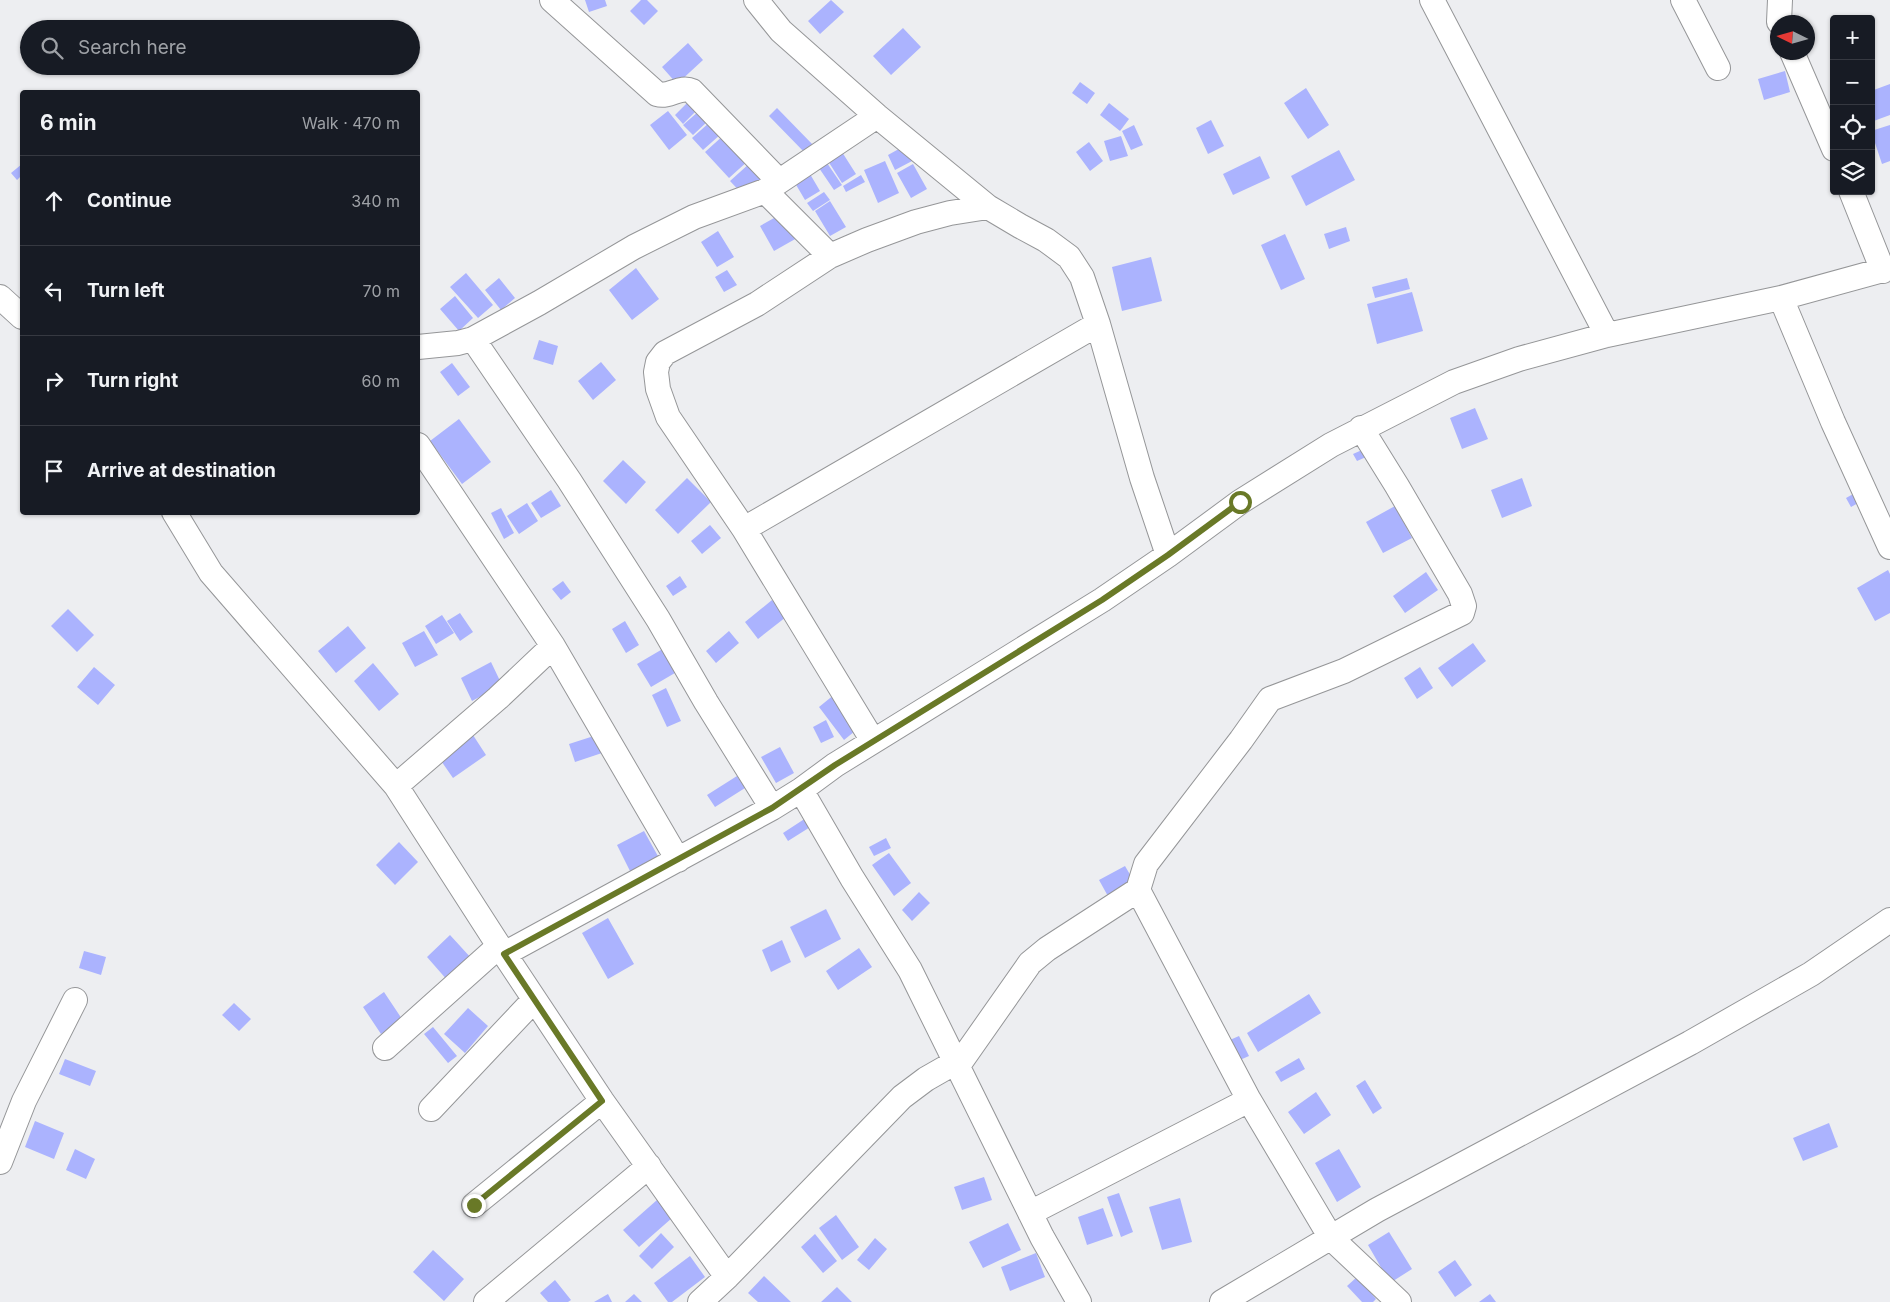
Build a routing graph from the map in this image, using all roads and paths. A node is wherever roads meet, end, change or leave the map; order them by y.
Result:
1 (552, 0) edge
2 (756, 0) edge
3 (1432, 0) edge
4 (1683, 0) edge
5 (1780, 0) edge
6 (1779, 15) edge
7 (1795, 60) edge
8 (1718, 68) dead end
9 (877, 116) junction
10 (1830, 140) edge
11 (772, 186) junction
12 (1853, 195) edge
13 (988, 207) junction
14 (830, 256) junction
15 (1884, 274) edge
16 (0, 297) edge
17 (1781, 298) junction
18 (20, 315) edge
19 (1098, 324) junction
20 (1607, 335) junction
21 (474, 339) junction
22 (420, 347) edge
23 (1360, 428) junction
24 (420, 448) edge
25 (176, 515) edge
26 (744, 529) junction
27 (1890, 548) edge
28 (1168, 555) junction
29 (553, 646) junction
30 (873, 741) junction
31 (396, 786) junction
32 (801, 790) junction
33 (772, 808) junction
34 (678, 860) junction
35 (1138, 890) junction
36 (1890, 920) edge
37 (501, 950) junction
38 (75, 1000) dead end
39 (534, 1000) junction
40 (385, 1048) dead end
41 (956, 1065) junction
42 (1249, 1100) junction
43 (602, 1101) junction
44 (431, 1109) dead end
45 (0, 1162) edge
46 (649, 1166) junction
47 (474, 1205) dead end
48 (1030, 1213) junction
49 (1331, 1238) junction
50 (727, 1277) junction
51 (1230, 1300) edge
52 (486, 1302) edge
53 (700, 1302) edge
54 (1079, 1302) edge
55 (1399, 1302) edge

1 - 11 street
2 - 9 street
3 - 20 street
4 - 8 street
5 - 6 street
7 - 10 street
9 - 11 street
9 - 13 street
11 - 14 street
11 - 21 street
12 - 15 street
13 - 14 street
13 - 19 street
14 - 26 street
15 - 17 street
16 - 18 street
17 - 20 street
17 - 27 street
19 - 26 street
19 - 28 street
20 - 23 street
21 - 22 street
21 - 33 street
23 - 28 street
23 - 35 street
24 - 29 street
25 - 31 street
26 - 30 street
28 - 30 street
29 - 31 street
29 - 34 street
30 - 32 street
31 - 37 street
32 - 33 street
32 - 41 street
33 - 34 street
34 - 37 street
35 - 41 street
35 - 42 street
36 - 49 street
37 - 39 street
37 - 40 street
38 - 45 street
39 - 43 street
39 - 44 street
41 - 48 street
41 - 50 street
42 - 48 street
42 - 49 street
43 - 46 street
43 - 47 street
46 - 50 street
46 - 52 street
48 - 54 street
49 - 51 street
49 - 55 street
50 - 53 street

